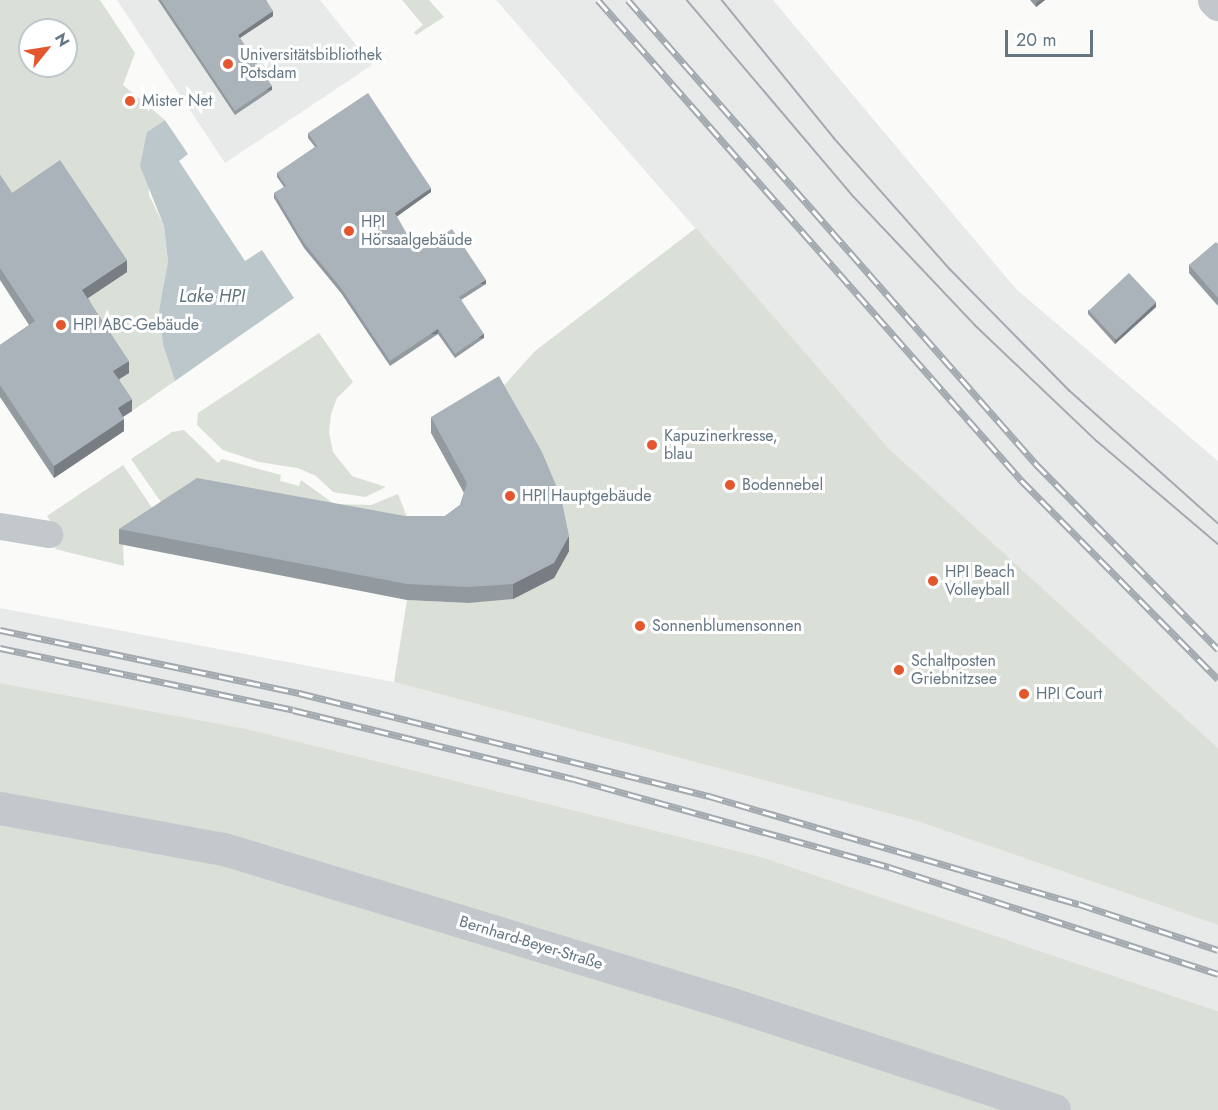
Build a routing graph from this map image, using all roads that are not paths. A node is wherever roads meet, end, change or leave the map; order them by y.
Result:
1 (1214, 0) edge
2 (1218, 4) edge
3 (0, 526) edge
4 (49, 534) dead end
5 (0, 808) edge
6 (1054, 1110) edge

1 - 2 street
3 - 4 street
5 - 6 street, Bernhard-Beyer-Straße

